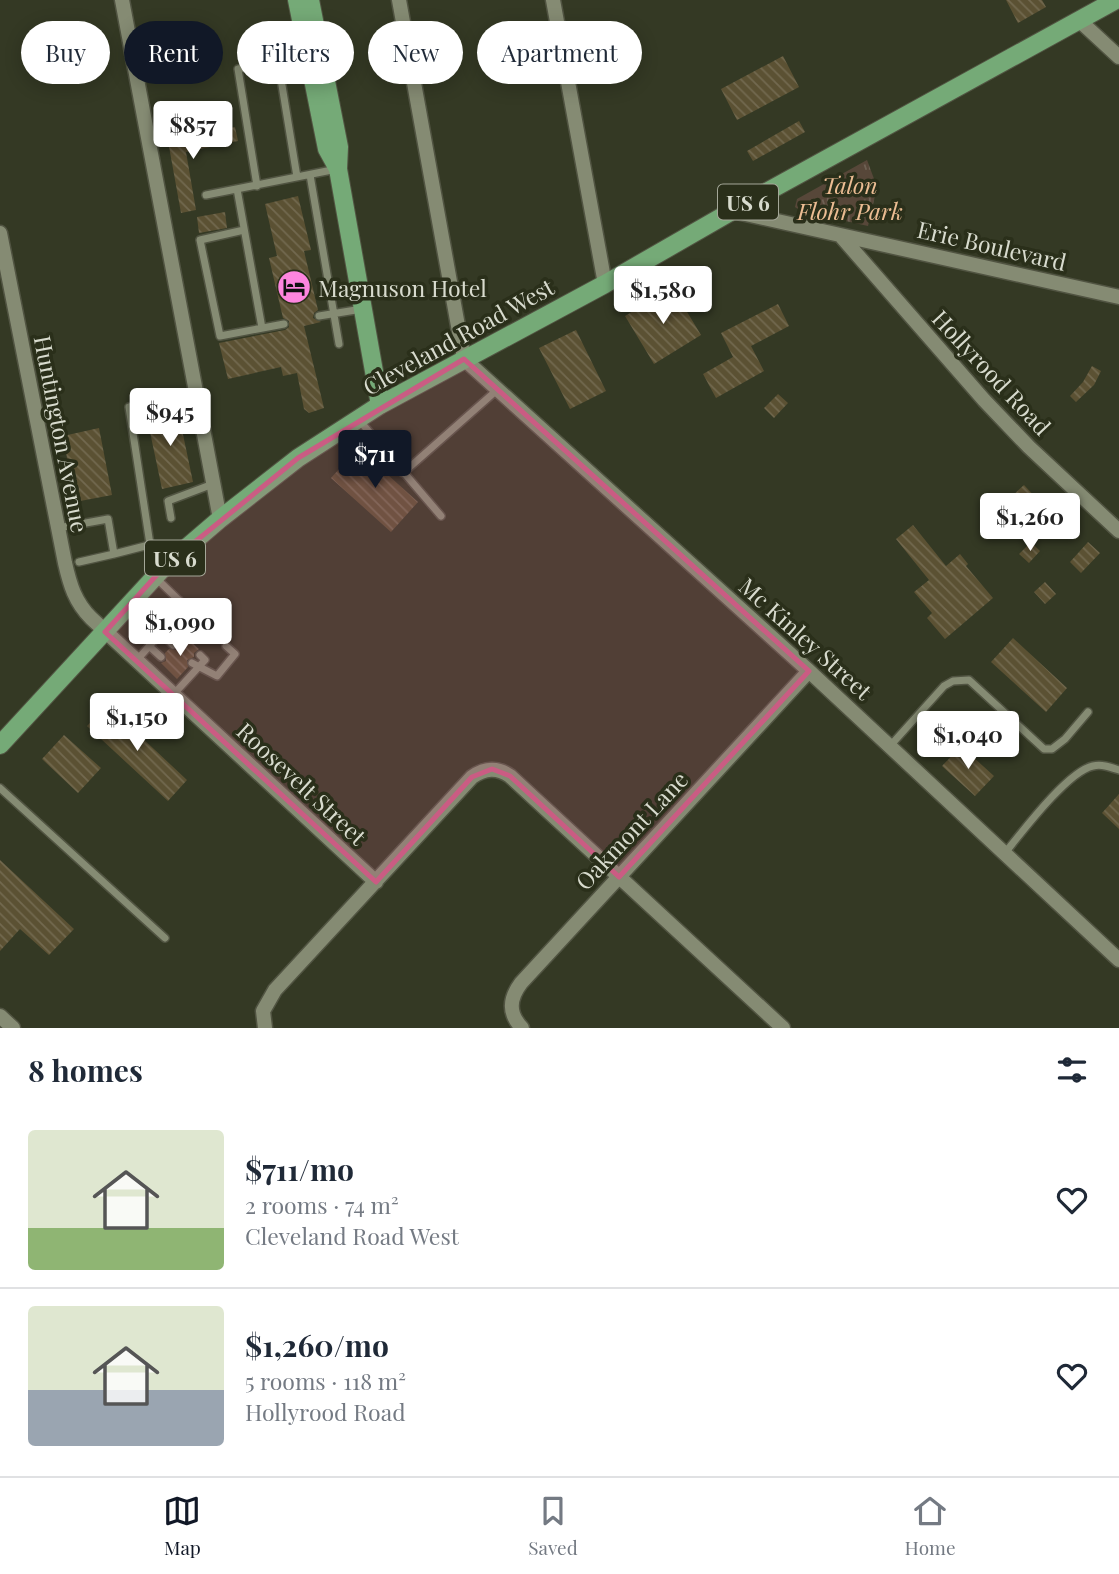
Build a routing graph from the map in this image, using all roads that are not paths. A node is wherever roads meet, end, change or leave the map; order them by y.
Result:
1 (122, 0) edge
2 (297, 0) edge
3 (310, 0) edge
4 (398, 0) edge
5 (552, 0) edge
6 (1116, 0) edge
7 (1080, 21) junction
8 (1119, 57) edge
9 (338, 169) junction
10 (310, 175) junction
11 (297, 177) junction
12 (257, 186) junction
13 (237, 190) junction
14 (206, 195) dead end
15 (732, 211) junction
16 (244, 230) junction
17 (0, 233) edge
18 (840, 235) junction
19 (606, 284) junction
20 (1119, 297) edge
21 (362, 308) junction
22 (333, 314) junction
23 (319, 316) dead end
24 (284, 324) dead end
25 (262, 328) junction
26 (339, 344) dead end
27 (464, 359) junction
28 (498, 390) junction
29 (196, 393) junction
30 (380, 405) junction
31 (358, 419) junction
32 (403, 473) junction
33 (214, 484) junction
34 (441, 516) dead end
35 (171, 518) dead end
36 (220, 519) junction
37 (58, 528) junction
38 (1119, 531) edge
39 (149, 545) junction
40 (114, 554) junction
41 (79, 562) dead end
42 (155, 577) junction
43 (179, 600) junction
44 (131, 603) junction
45 (195, 615) dead end
46 (153, 625) junction
47 (105, 632) junction
48 (161, 633) junction
49 (180, 637) dead end
50 (173, 645) dead end
51 (149, 646) junction
52 (226, 646) dead end
53 (200, 655) dead end
54 (161, 657) dead end
55 (136, 661) junction
56 (195, 666) junction
57 (809, 671) junction
58 (173, 695) junction
59 (1087, 712) dead end
60 (0, 745) edge
61 (890, 746) junction
62 (1119, 770) edge
63 (0, 788) edge
64 (1005, 853) junction
65 (619, 877) junction
66 (376, 882) junction
67 (165, 938) dead end
68 (1117, 954) edge
69 (0, 1016) edge
70 (264, 1021) edge
71 (13, 1028) edge
72 (522, 1028) edge
73 (783, 1028) edge

1 - 29 street
2 - 9 main road
3 - 9 main road
4 - 27 street
5 - 19 street
6 - 7 main road, Cleveland Road West / US 6
7 - 8 street
7 - 15 main road, Cleveland Road West / US 6
9 - 10 lane
9 - 21 main road
10 - 11 lane
10 - 22 lane
11 - 12 lane
11 - 12 lane
12 - 13 lane
13 - 14 lane
13 - 16 lane
15 - 18 street, Erie Boulevard
15 - 19 main road, Cleveland Road West / US 6
16 - 25 lane
16 - 25 lane
17 - 37 street, Huntington Avenue
18 - 20 street, Erie Boulevard
18 - 38 street, Hollyrood Road
19 - 27 main road, Cleveland Road West / US 6
21 - 22 lane
21 - 30 main road
22 - 23 lane
22 - 26 lane
24 - 25 lane
27 - 28 street, Mc Kinley Street
27 - 30 main road, Cleveland Road West / US 6
28 - 32 lane
28 - 57 street, Mc Kinley Street
29 - 33 street
29 - 39 lane
30 - 31 main road, Cleveland Road West / US 6
31 - 32 lane
31 - 36 main road, Cleveland Road West / US 6
32 - 34 lane
33 - 35 lane
33 - 36 street
36 - 42 main road, Cleveland Road West / US 6
37 - 40 lane
37 - 47 street, Huntington Avenue
39 - 40 lane
39 - 42 lane
40 - 41 lane
42 - 43 lane
42 - 44 main road, Cleveland Road West / US 6
43 - 45 lane
43 - 46 lane
44 - 46 lane
44 - 47 main road, Cleveland Road West / US 6
46 - 48 lane
47 - 55 street, Roosevelt Street
47 - 60 main road, Cleveland Road West / US 6
48 - 49 lane
48 - 50 lane
48 - 51 lane
51 - 54 lane
51 - 55 lane
52 - 56 lane
53 - 56 lane
55 - 58 street, Roosevelt Street
56 - 58 lane
57 - 61 street, Mc Kinley Street
57 - 65 street, Oakmont Lane
58 - 66 street, Roosevelt Street
59 - 61 lane
61 - 64 street, Mc Kinley Street
62 - 64 lane
63 - 67 lane
64 - 68 street, Mc Kinley Street
65 - 66 street
65 - 72 street, Oakmont Lane
65 - 73 street
66 - 70 street
69 - 71 street

